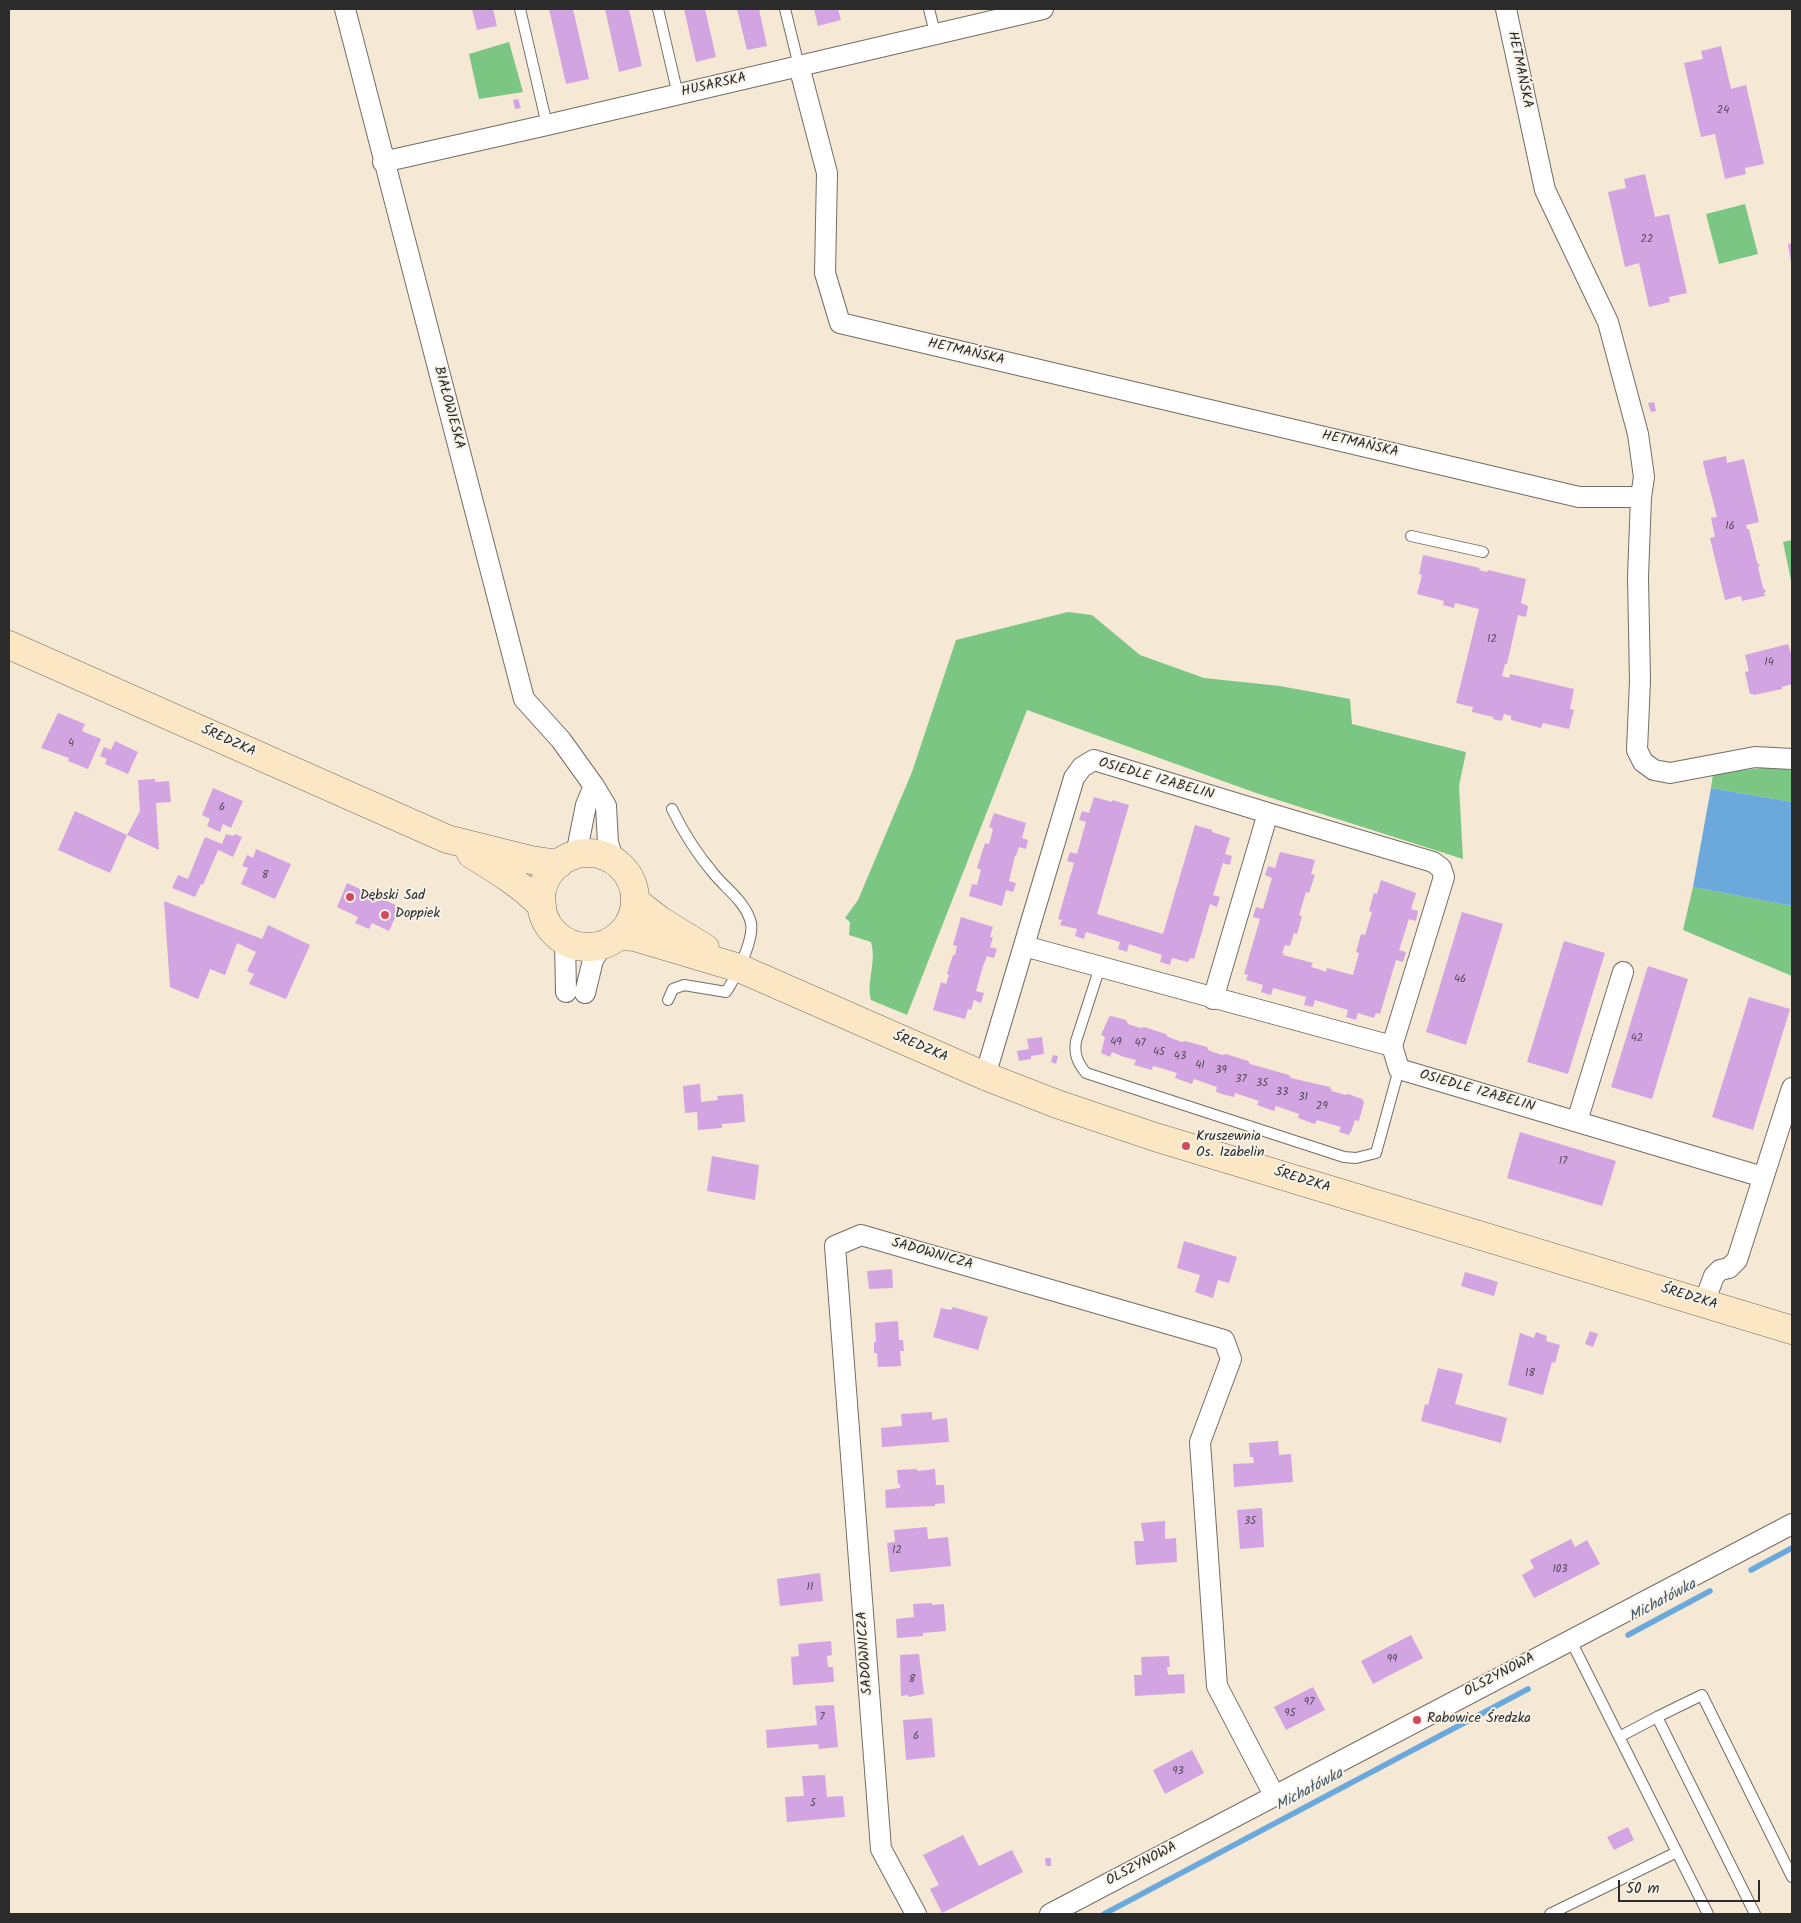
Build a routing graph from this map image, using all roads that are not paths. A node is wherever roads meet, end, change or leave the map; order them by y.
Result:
1 (345, 9) edge
2 (520, 9) edge
3 (658, 9) edge
4 (785, 9) edge
5 (929, 9) edge
6 (1043, 9) edge
7 (1506, 9) edge
8 (935, 33) junction
9 (799, 66) junction
10 (678, 95) junction
11 (547, 125) junction
12 (383, 162) junction
13 (1641, 497) junction
14 (1411, 536) dead end
15 (1483, 552) dead end
16 (9, 644) edge
17 (1792, 759) edge
18 (594, 786) junction
19 (672, 809) dead end
20 (1268, 813) junction
21 (446, 839) junction
22 (568, 859) junction
23 (614, 861) junction
24 (635, 901) junction
25 (542, 906) junction
26 (565, 940) junction
27 (610, 941) junction
28 (1024, 946) junction
29 (1100, 967) junction
30 (739, 968) junction
31 (1623, 972) dead end
32 (1213, 999) junction
33 (668, 1000) dead end
34 (1392, 1046) junction
35 (1399, 1069) junction
36 (985, 1076) junction
37 (1792, 1088) edge
38 (1577, 1121) junction
39 (1763, 1176) junction
40 (1704, 1303) junction
41 (1792, 1330) edge
42 (1792, 1524) edge
43 (1570, 1639) junction
44 (1657, 1717) junction
45 (1619, 1737) junction
46 (1274, 1795) junction
47 (1677, 1852) junction
48 (1792, 1877) edge
49 (916, 1914) edge
50 (1050, 1914) edge
51 (1550, 1914) edge
52 (1708, 1914) edge
53 (1755, 1914) edge

1 - 12 street, BIAŁOWIESKA
2 - 11 lane
3 - 10 lane
4 - 9 lane
5 - 8 lane
6 - 8 street, HUSARSKA
7 - 13 street, HETMAŃSKA
8 - 9 street, HUSARSKA
9 - 10 street, HUSARSKA
9 - 13 street, HETMAŃSKA
10 - 11 street, HUSARSKA
11 - 12 street, HUSARSKA
12 - 18 street, BIAŁOWIESKA
13 - 17 street
14 - 15 lane
16 - 21 street, ŚREDZKA
18 - 22 street
18 - 23 street, BIAŁOWIESKA
19 - 30 lane
20 - 28 street, OSIEDLE IZABELIN
20 - 32 street
20 - 34 street, OSIEDLE IZABELIN
21 - 22 street, ŚREDZKA
21 - 25 street, ŚREDZKA
22 - 23 street
22 - 25 street
23 - 24 street
24 - 27 street
24 - 30 street, ŚREDZKA
25 - 26 street
26 - 27 street
26 - 27 street
27 - 30 street, ŚREDZKA
28 - 29 street
28 - 36 street, OSIEDLE IZABELIN
29 - 32 street
29 - 35 lane
30 - 33 lane
30 - 36 street, ŚREDZKA
31 - 38 street
32 - 34 street
34 - 35 street
35 - 38 street, OSIEDLE IZABELIN
36 - 40 street, ŚREDZKA
37 - 39 street
38 - 39 street, OSIEDLE IZABELIN
39 - 40 street
40 - 41 street, ŚREDZKA
42 - 43 street, OLSZYNOWA
43 - 45 lane
43 - 46 street, OLSZYNOWA
44 - 45 lane
44 - 48 lane
44 - 53 lane
45 - 47 lane
46 - 49 street, SADOWNICZA
46 - 50 street, OLSZYNOWA
47 - 51 lane
47 - 52 lane

